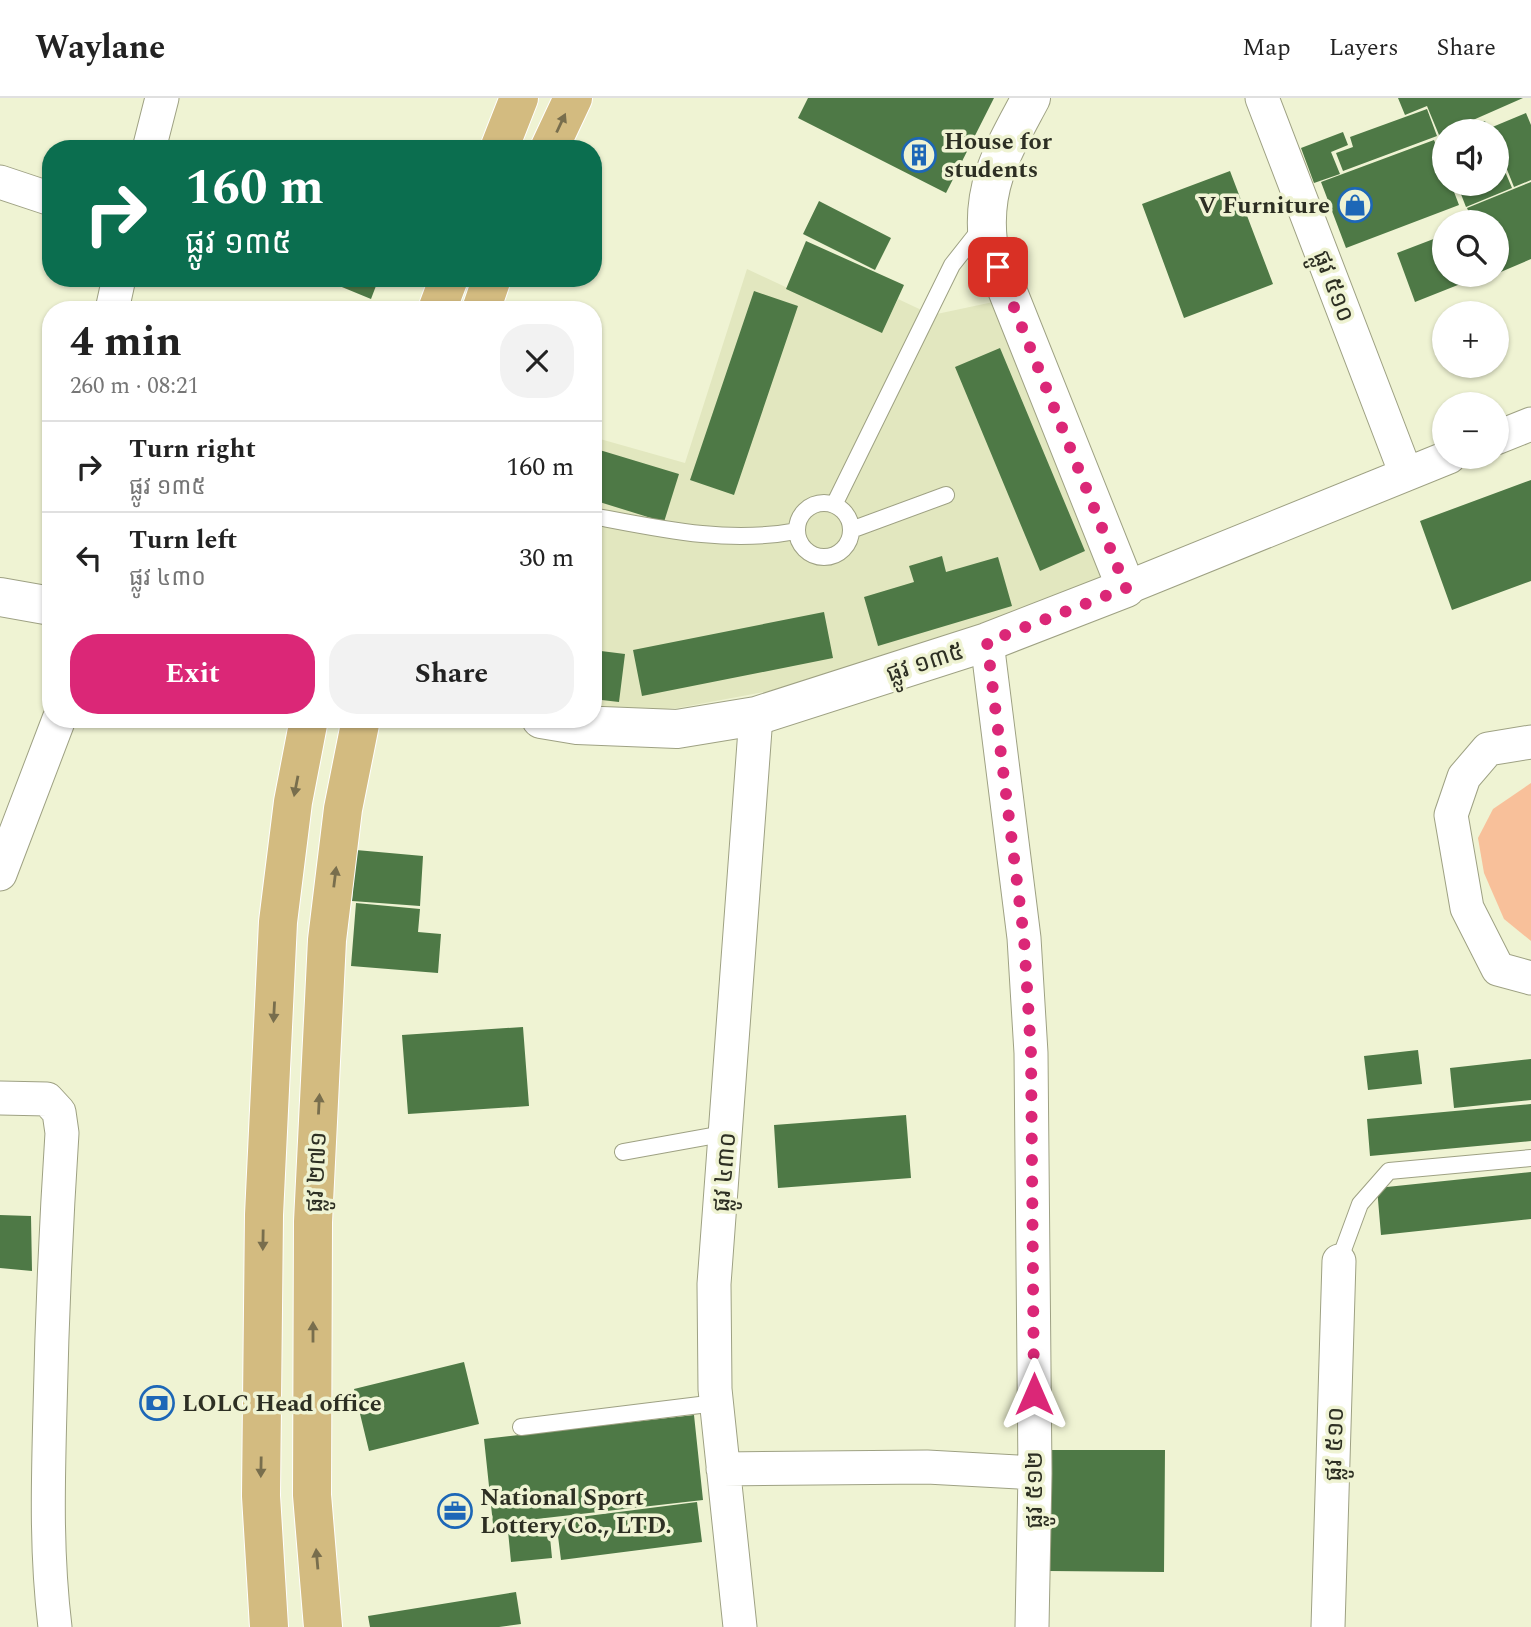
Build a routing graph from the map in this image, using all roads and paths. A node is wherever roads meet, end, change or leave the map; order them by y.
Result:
1 (162, 98) edge
2 (519, 98) edge
3 (573, 98) edge
4 (1031, 98) edge
5 (1262, 98) edge
6 (151, 140) edge
7 (503, 140) edge
8 (553, 140) edge
9 (0, 182) edge
10 (42, 196) edge
11 (986, 222) junction
12 (1531, 424) edge
13 (1509, 433) edge
14 (1432, 464) edge
15 (1406, 474) junction
16 (946, 495) dead end
17 (834, 505) junction
18 (602, 518) edge
19 (851, 530) junction
20 (797, 531) junction
21 (1126, 588) junction
22 (0, 597) edge
23 (42, 603) edge
24 (987, 642) junction
25 (755, 716) junction
26 (602, 726) edge
27 (56, 728) edge
28 (307, 728) edge
29 (359, 728) edge
30 (1531, 742) edge
31 (0, 874) edge
32 (1531, 978) edge
33 (0, 1098) edge
34 (728, 1133) junction
35 (623, 1152) dead end
36 (1531, 1158) edge
37 (1339, 1261) joint
38 (716, 1403) junction
39 (520, 1427) dead end
40 (723, 1469) junction
41 (1035, 1473) junction
42 (55, 1627) edge
43 (269, 1627) edge
44 (323, 1627) edge
45 (740, 1627) edge
46 (1032, 1627) edge
47 (1328, 1627) edge

1 - 6 street
2 - 7 main road
8 -> 3 main road
4 - 11 street
5 - 15 street, ផ្លូវ ៥១០
9 - 10 street
11 - 17 lane
11 - 21 street
12 - 13 street
14 - 15 street, ផ្លូវ ១៣៥
15 - 21 street, ផ្លូវ ១៣៥
16 - 19 lane
17 - 19 lane
17 - 20 lane
18 - 20 lane
19 - 20 lane
21 - 24 street, ផ្លូវ ១៣៥
22 - 23 street
24 - 25 street, ផ្លូវ ១៣៥
24 - 41 street, ផ្លូវ ៥១២
25 - 26 street, ផ្លូវ ១៣៥
25 - 34 street, ផ្លូវ ៤៣០
27 - 31 street
28 -> 43 main road, ផ្លូវ ២៧១
44 -> 29 main road, ផ្លូវ ២៧១
30 - 32 street
33 - 42 street
34 - 35 lane
34 - 38 street, ផ្លូវ ៤៣០
36 - 37 lane
37 - 47 street, ផ្លូវ ៥១០
38 - 39 lane
38 - 40 street, ផ្លូវ ៤៣០
40 - 41 street
40 - 45 street, ផ្លូវ ៤៣០
41 - 46 street, ផ្លូវ ៥១២

